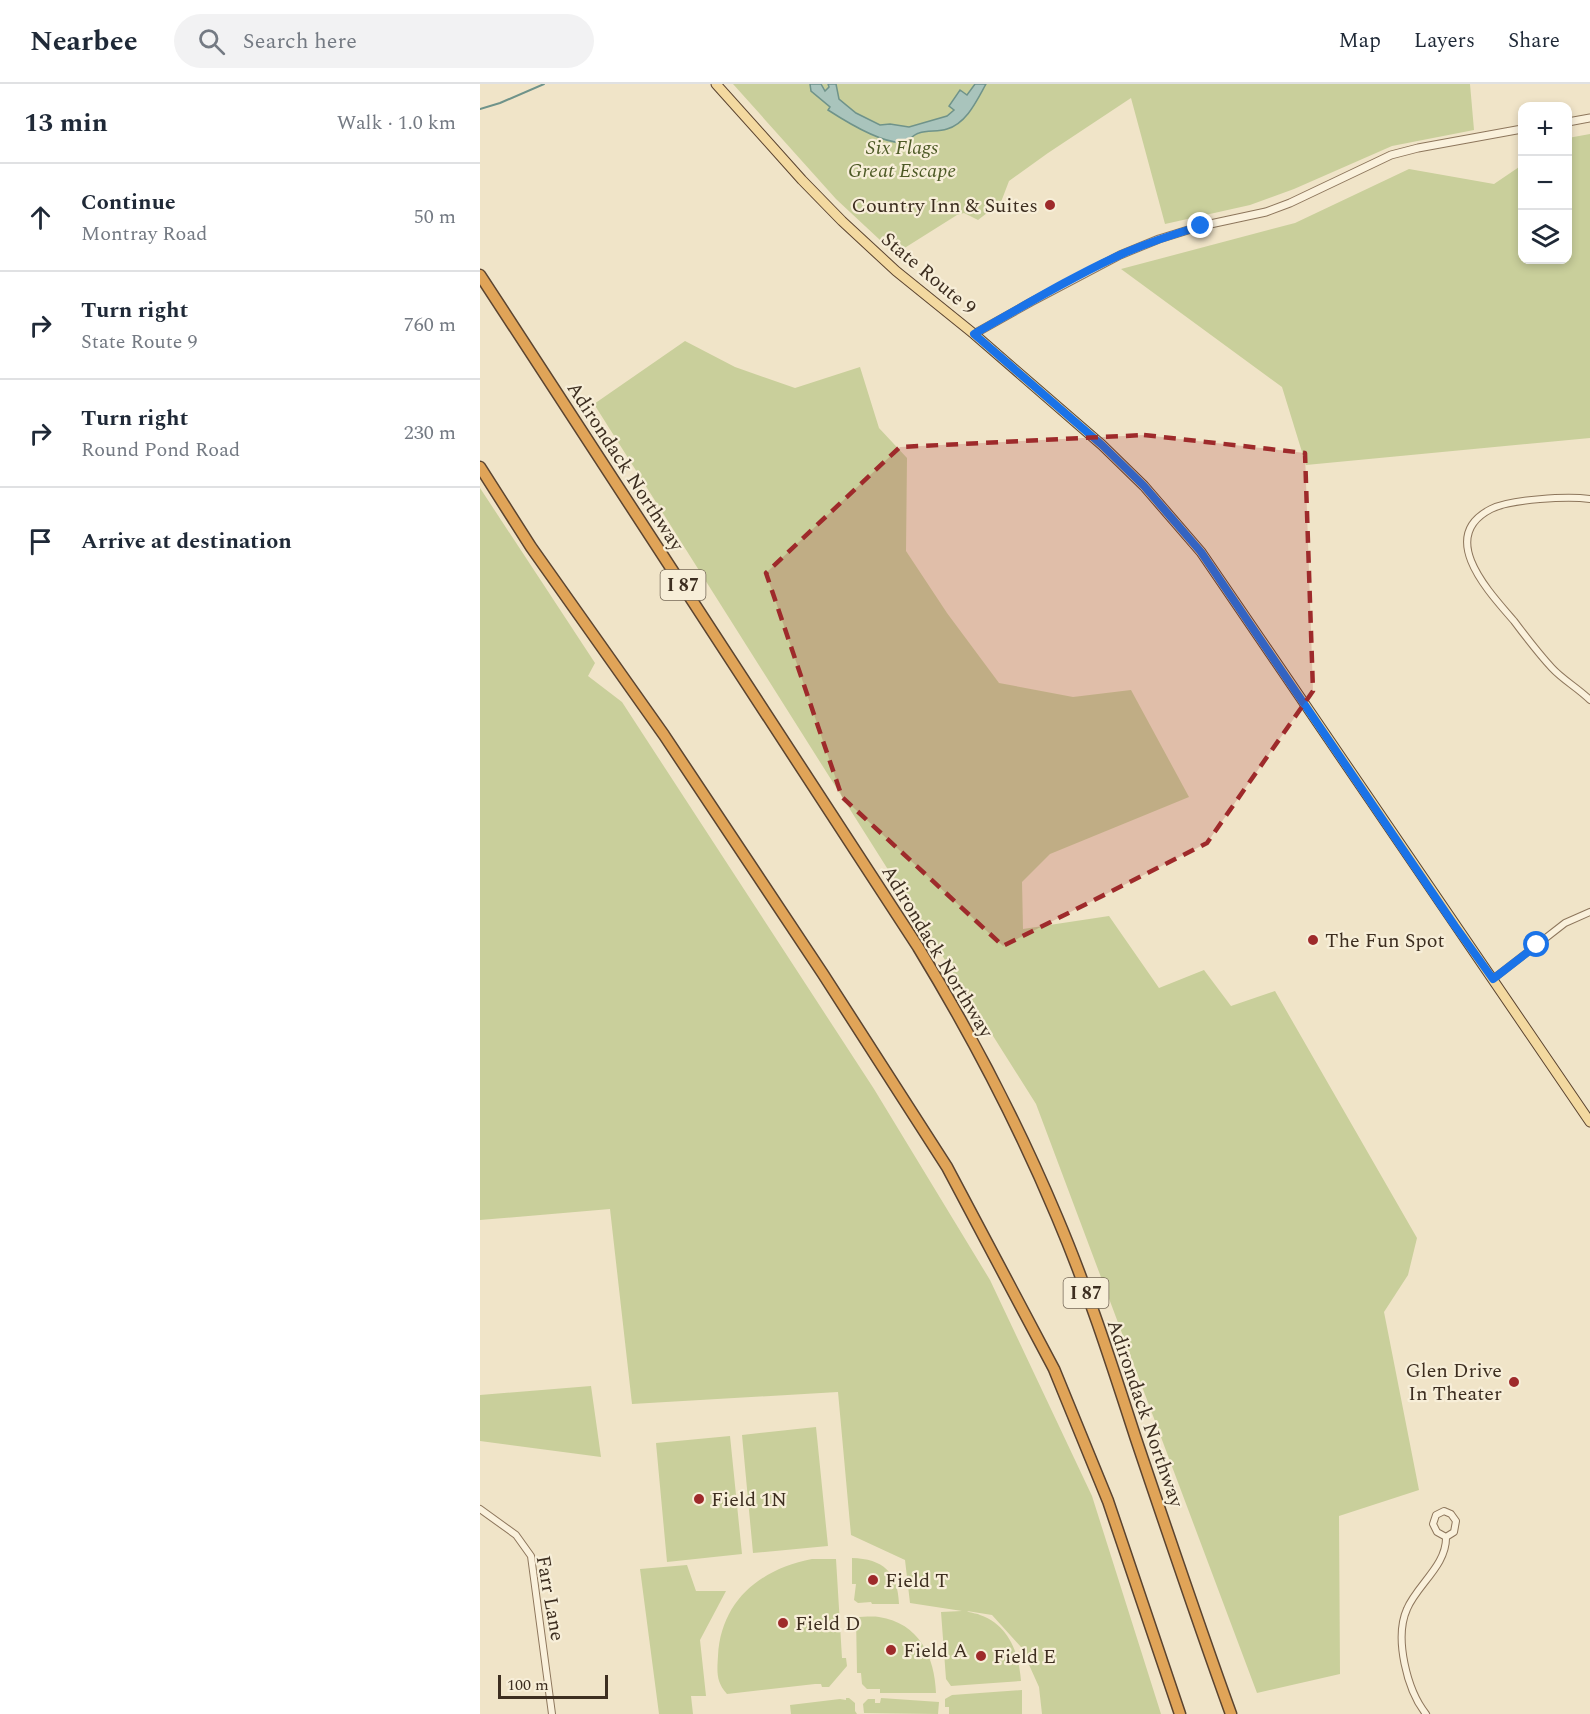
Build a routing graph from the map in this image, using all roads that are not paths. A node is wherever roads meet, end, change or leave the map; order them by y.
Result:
1 (716, 84) edge
2 (1590, 118) edge
3 (1572, 121) edge
4 (1518, 130) edge
5 (480, 275) edge
6 (974, 334) junction
7 (480, 467) edge
8 (1590, 500) edge
9 (1590, 700) edge
10 (1590, 912) edge
11 (1493, 979) junction
12 (1590, 1122) edge
13 (480, 1509) edge
14 (1446, 1537) dead end
15 (552, 1714) edge
16 (1180, 1714) edge
17 (1231, 1714) edge
18 (1426, 1714) edge

1 - 6 main road, State Route 9
2 - 3 street
4 - 6 street
5 - 17 highway, Adirondack Northway / I 87
6 - 11 main road, State Route 9
7 - 16 highway
8 - 9 street
10 - 11 street
11 - 12 main road, State Route 9
13 - 15 street, Farr Lane
14 - 18 street

